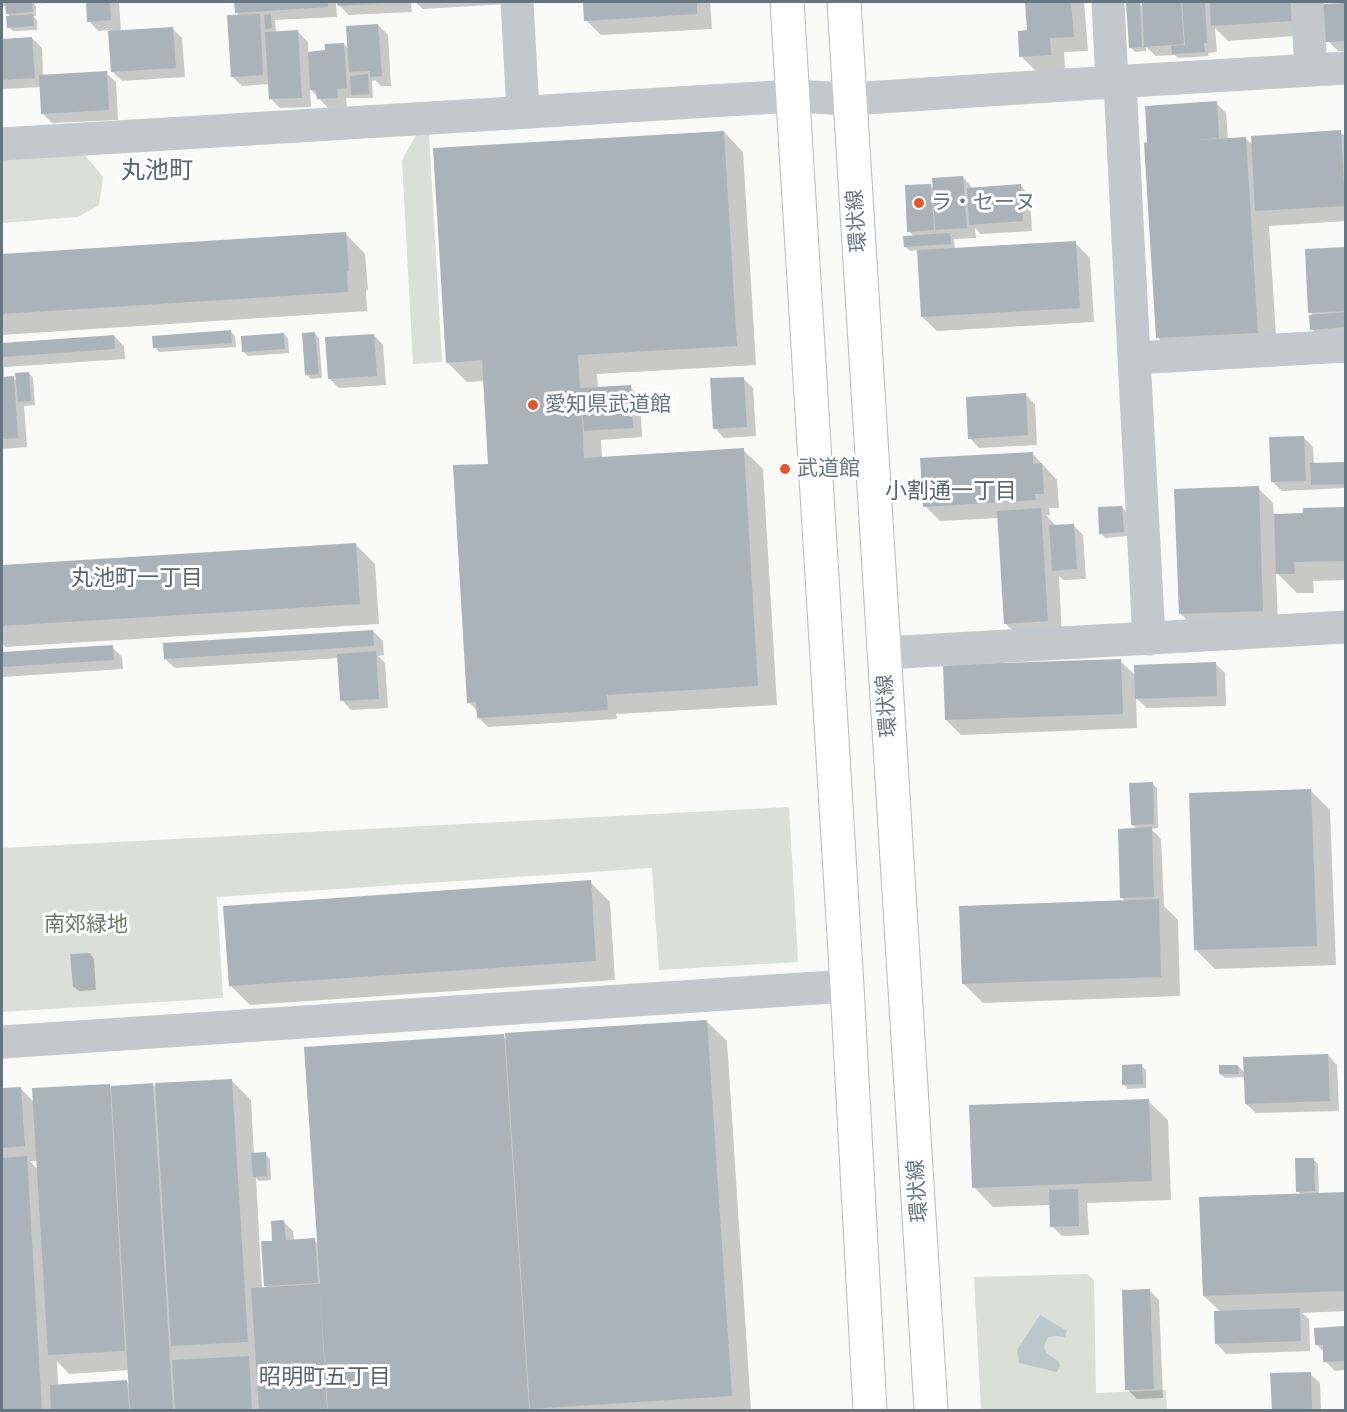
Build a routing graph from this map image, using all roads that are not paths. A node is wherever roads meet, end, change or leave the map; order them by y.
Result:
1 (517, 2) edge
2 (787, 2) edge
3 (843, 2) edge
4 (1108, 2) edge
5 (1307, 2) edge
6 (1346, 68) edge
7 (1311, 70) junction
8 (1116, 82) junction
9 (792, 96) junction
10 (849, 99) junction
11 (523, 112) junction
12 (2, 144) edge
13 (1346, 346) edge
14 (1134, 358) junction
15 (1346, 627) edge
16 (1149, 639) junction
17 (884, 653) junction
18 (847, 986) junction
19 (2, 1042) edge
20 (870, 1410) edge
21 (931, 1410) edge

1 - 11 street
2 - 9 main road
3 - 10 main road, 環状線
4 - 8 street
5 - 7 street
6 - 7 street
7 - 8 street
8 - 10 street
8 - 14 street
9 - 10 street
9 - 11 street
9 - 18 main road
10 - 17 main road, 環状線
11 - 12 street
13 - 14 street
14 - 16 street
15 - 16 street
16 - 17 street
17 - 21 main road, 環状線
18 - 19 street
18 - 20 main road

